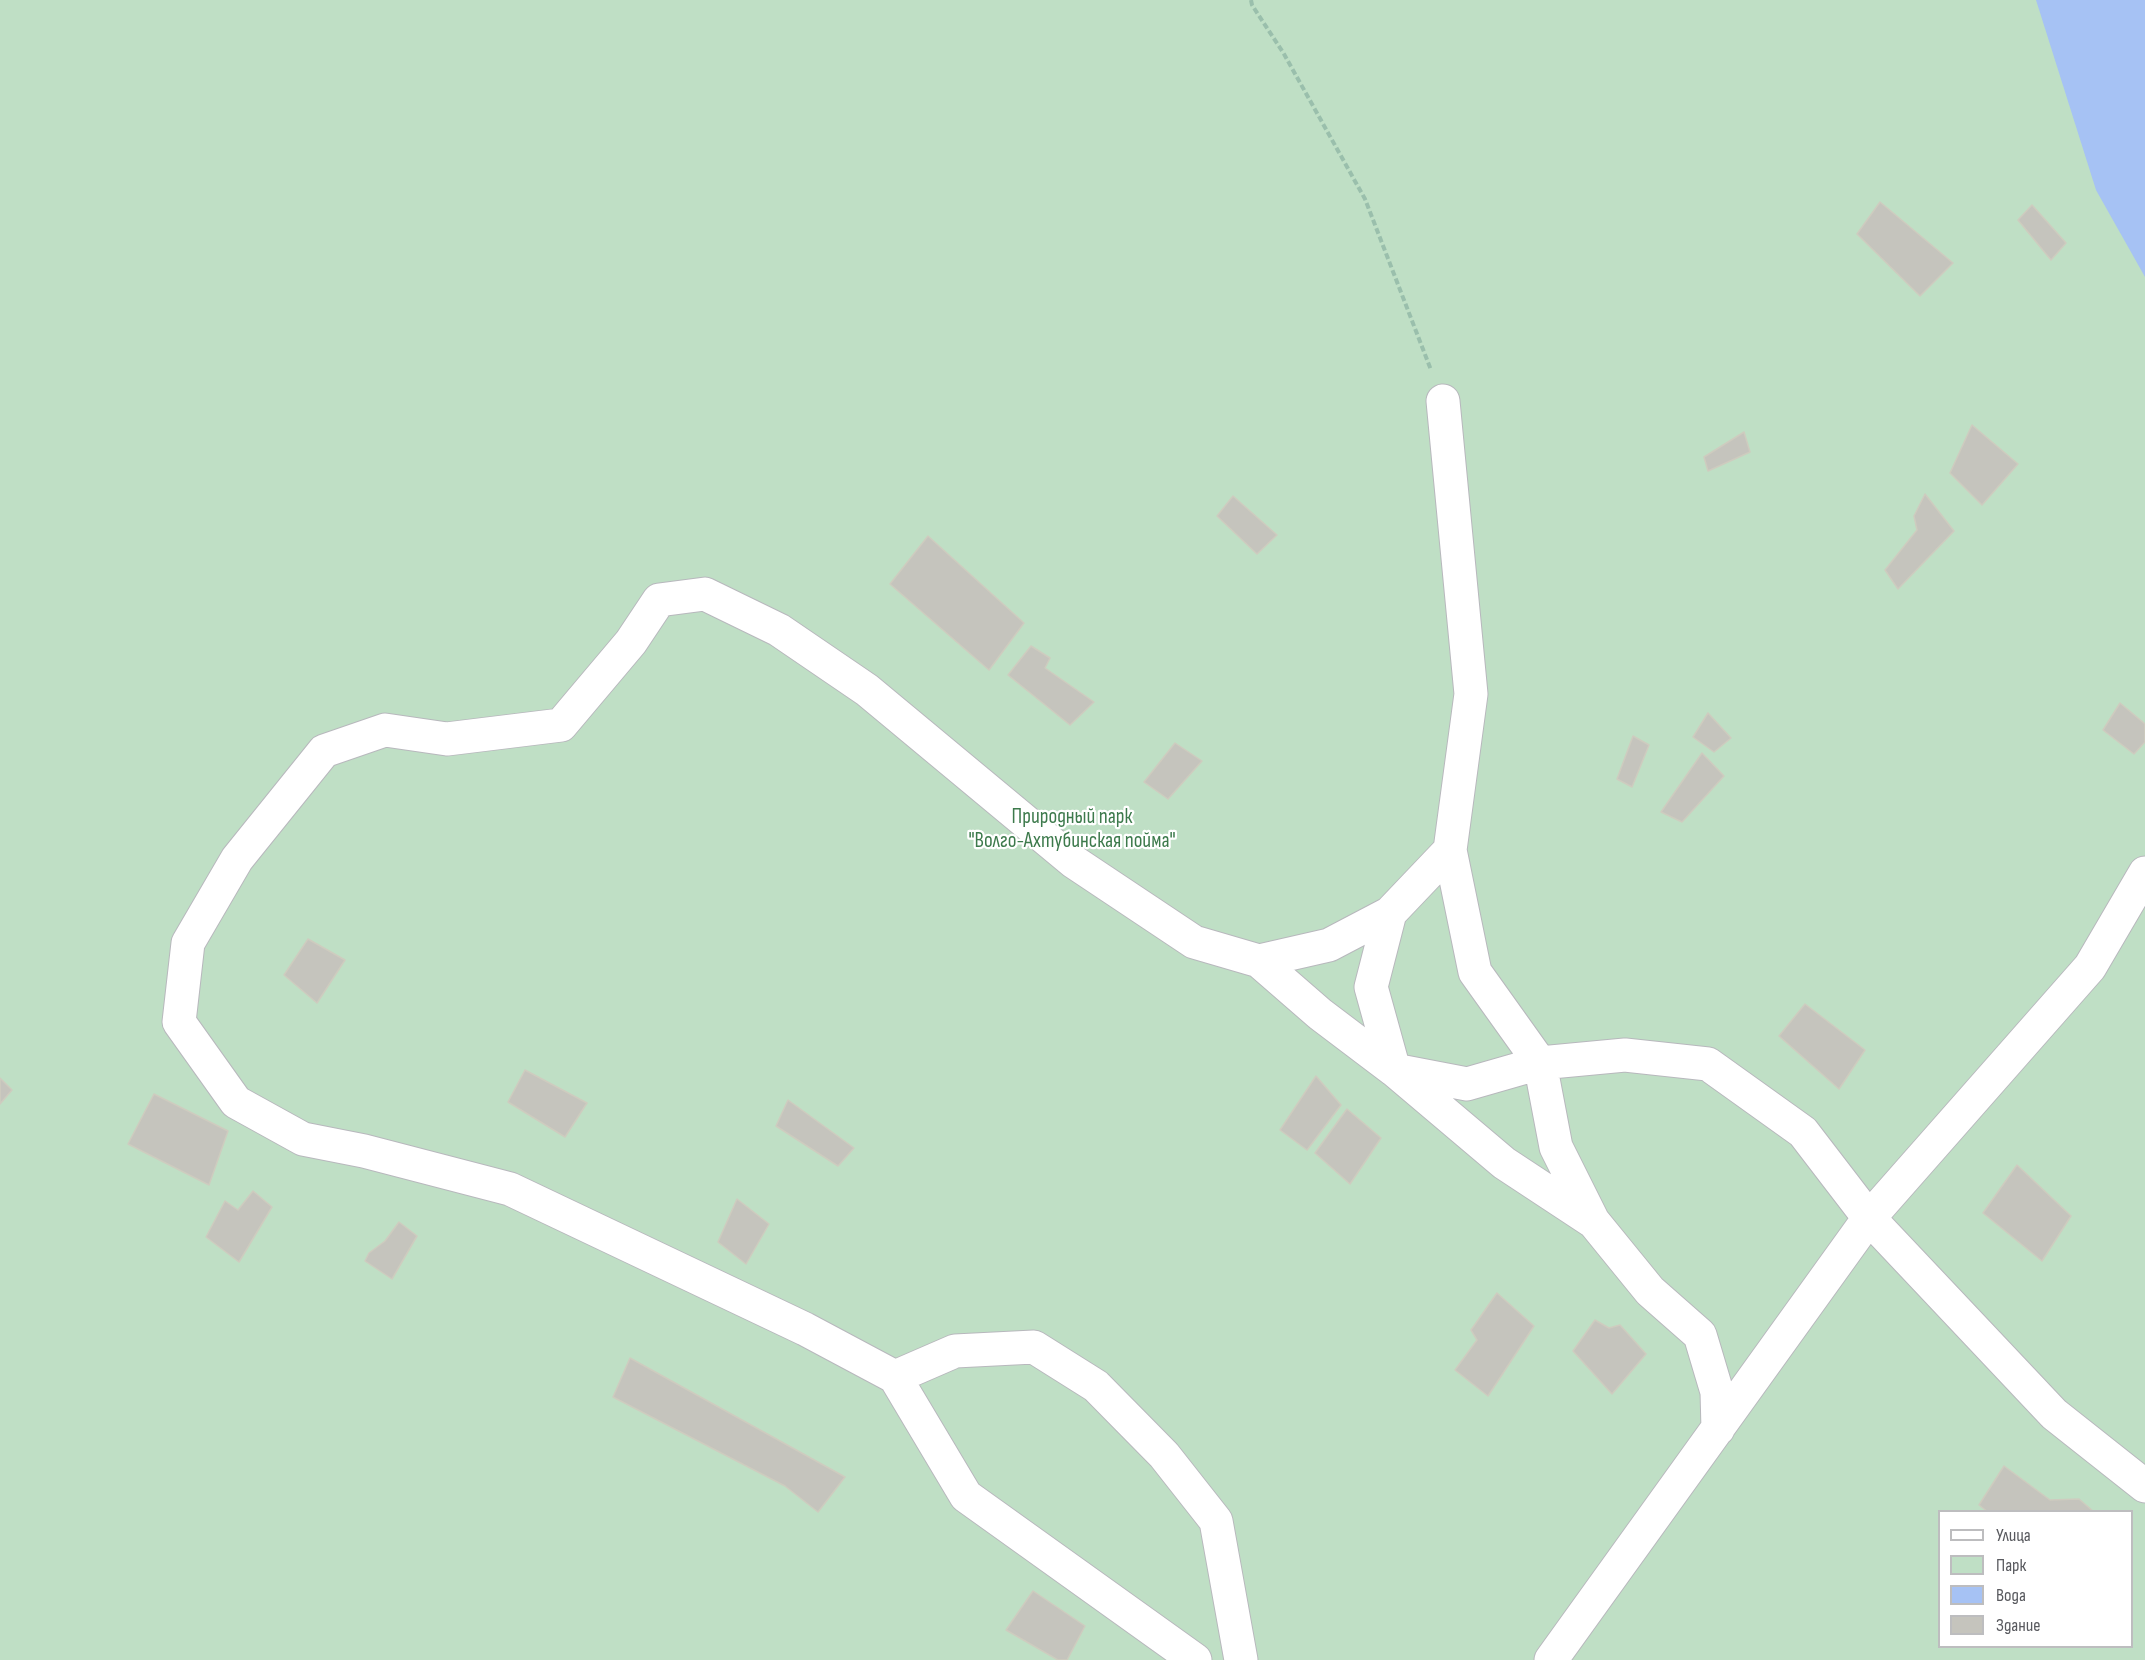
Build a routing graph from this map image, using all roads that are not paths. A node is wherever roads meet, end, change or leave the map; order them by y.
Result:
1 (1443, 400) road end
2 (1450, 850) junction
3 (2145, 873) edge
4 (1390, 913) junction
5 (1259, 961) junction
6 (1540, 1063) junction
7 (1394, 1070) junction
8 (1869, 1218) junction
9 (1593, 1221) junction
10 (895, 1377) junction
11 (1718, 1429) junction
12 (2145, 1486) edge
13 (1195, 1660) edge
14 (1241, 1660) edge
15 (1551, 1660) edge

1 - 2 street
2 - 4 street
2 - 6 street
3 - 8 street
4 - 5 street
4 - 7 street
5 - 7 street
5 - 10 street
6 - 7 street
6 - 8 street
6 - 9 street
7 - 9 street
8 - 11 street
8 - 12 street
9 - 11 street
10 - 13 street
10 - 14 street
11 - 15 street

